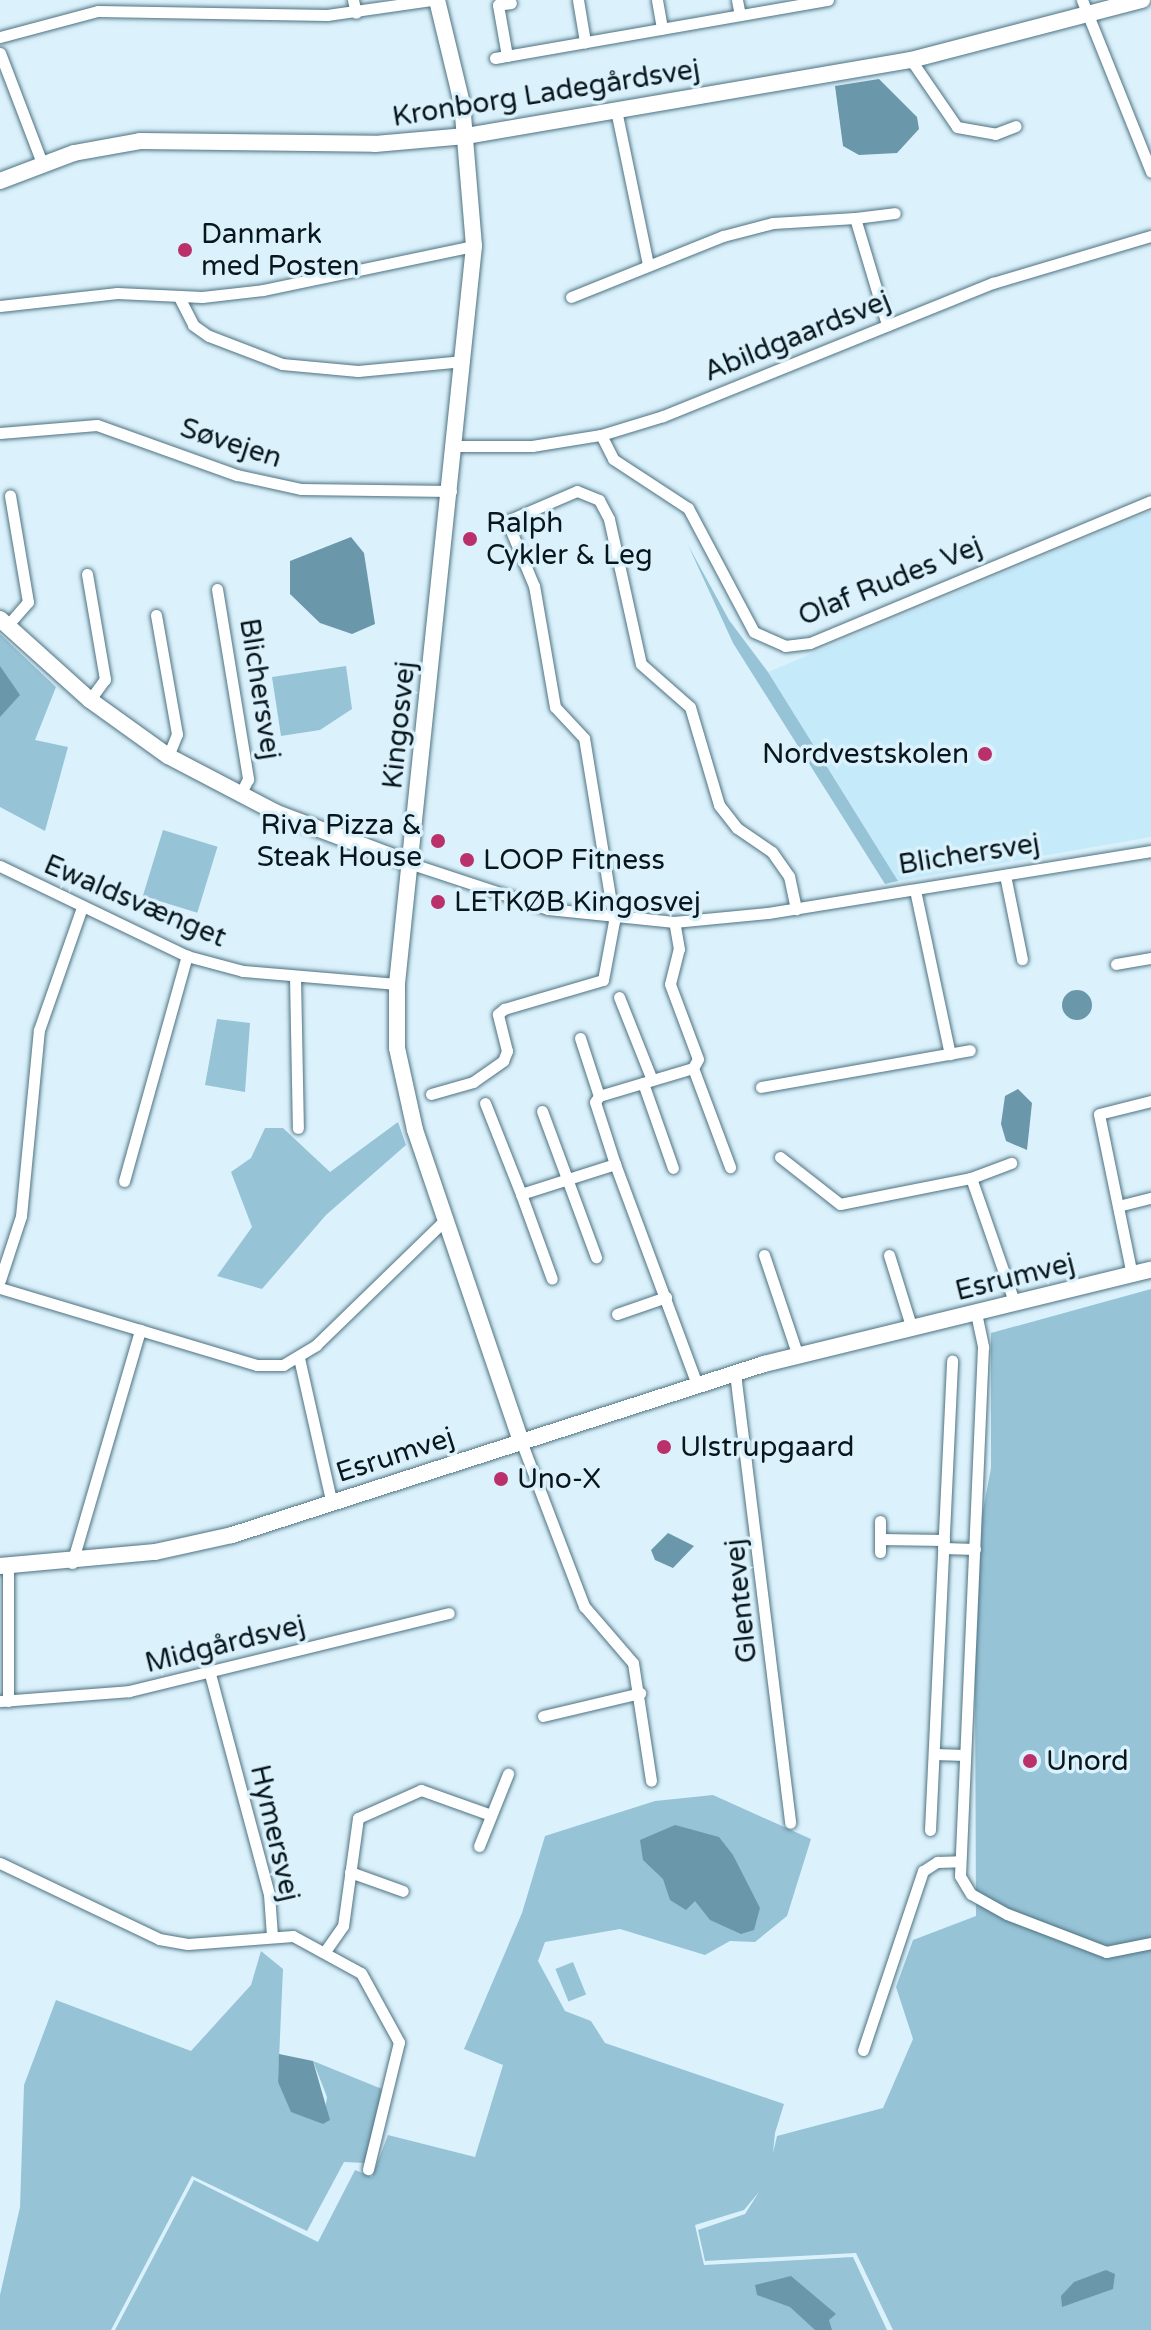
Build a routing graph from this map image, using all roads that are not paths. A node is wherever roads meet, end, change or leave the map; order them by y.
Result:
1 (353, 0) edge
2 (435, 0) edge
3 (578, 0) edge
4 (657, 0) edge
5 (737, 0) edge
6 (1082, 0) edge
7 (1142, 0) edge
8 (822, 1) edge
9 (511, 3) dead end
10 (356, 13) junction
11 (740, 15) junction
12 (1089, 16) junction
13 (662, 29) junction
14 (0, 37) edge
15 (585, 42) junction
16 (0, 53) edge
17 (911, 60) junction
18 (616, 110) junction
19 (1016, 126) dead end
20 (466, 136) junction
21 (42, 163) junction
22 (1151, 172) edge
23 (0, 181) edge
24 (895, 213) dead end
25 (855, 218) junction
26 (1151, 236) edge
27 (474, 246) junction
28 (648, 264) junction
29 (179, 297) junction
30 (571, 297) dead end
31 (0, 306) edge
32 (887, 325) junction
33 (464, 361) junction
34 (0, 433) edge
35 (601, 435) junction
36 (455, 446) junction
37 (451, 491) junction
38 (10, 496) dead end
39 (1151, 501) edge
40 (87, 574) dead end
41 (217, 589) dead end
42 (156, 615) dead end
43 (3, 622) edge
44 (90, 700) junction
45 (168, 756) junction
46 (240, 795) junction
47 (1151, 851) edge
48 (409, 863) junction
49 (0, 866) edge
50 (1005, 875) junction
51 (915, 890) junction
52 (796, 909) junction
53 (81, 910) junction
54 (614, 921) junction
55 (674, 922) junction
56 (187, 956) junction
57 (1151, 958) edge
58 (1022, 959) dead end
59 (1116, 964) dead end
60 (295, 977) junction
61 (397, 984) junction
62 (619, 997) dead end
63 (580, 1038) dead end
64 (970, 1050) dead end
65 (950, 1054) junction
66 (693, 1068) junction
67 (647, 1082) junction
68 (761, 1087) dead end
69 (431, 1094) dead end
70 (599, 1096) junction
71 (1151, 1101) edge
72 (485, 1103) dead end
73 (542, 1111) dead end
74 (298, 1128) dead end
75 (780, 1157) dead end
76 (1011, 1163) dead end
77 (615, 1164) junction
78 (730, 1167) dead end
79 (673, 1168) dead end
80 (971, 1178) junction
81 (567, 1179) junction
82 (124, 1181) dead end
83 (521, 1194) junction
84 (1151, 1198) edge
85 (1118, 1206) junction
86 (444, 1221) junction
87 (764, 1255) dead end
88 (889, 1255) dead end
89 (596, 1257) dead end
90 (1151, 1270) edge
91 (1132, 1275) junction
92 (552, 1279) dead end
93 (0, 1280) edge
94 (0, 1288) edge
95 (666, 1297) junction
96 (1015, 1304) junction
97 (976, 1313) junction
98 (617, 1314) dead end
99 (912, 1329) junction
100 (140, 1330) junction
101 (798, 1356) junction
102 (299, 1358) junction
103 (952, 1361) dead end
104 (735, 1373) junction
105 (697, 1384) junction
106 (521, 1441) junction
107 (332, 1504) junction
108 (880, 1521) dead end
109 (880, 1539) junction
110 (944, 1544) junction
111 (975, 1549) junction
112 (880, 1552) dead end
113 (72, 1563) junction
114 (4, 1566) edge
115 (449, 1613) dead end
116 (4, 1628) edge
117 (210, 1674) junction
118 (640, 1693) junction
119 (4, 1701) edge
120 (543, 1716) dead end
121 (934, 1754) junction
122 (965, 1755) junction
123 (508, 1774) dead end
124 (651, 1781) dead end
125 (491, 1815) junction
126 (790, 1823) dead end
127 (930, 1830) dead end
128 (479, 1846) dead end
129 (960, 1861) junction
130 (0, 1863) edge
131 (350, 1872) junction
132 (403, 1891) dead end
133 (272, 1936) junction
134 (1151, 1943) edge
135 (326, 1950) junction
136 (863, 2050) dead end
137 (368, 2169) dead end

1 - 10 street
2 - 10 street
2 - 20 street, Kingosvej
3 - 15 street
4 - 13 street
5 - 11 street
6 - 12 street
7 - 12 street, Kronborg Ladegårdsvej
8 - 11 street
9 - 15 street
10 - 14 street
11 - 13 street
12 - 17 street, Kronborg Ladegårdsvej
12 - 22 street
13 - 15 street
16 - 21 street
17 - 18 street, Kronborg Ladegårdsvej
17 - 19 street
18 - 20 street, Kronborg Ladegårdsvej
18 - 28 street
20 - 21 street, Kronborg Ladegårdsvej
20 - 27 street, Kingosvej
21 - 23 street, Kronborg Ladegårdsvej
24 - 25 street
25 - 28 street
25 - 32 street
26 - 32 street, Abildgaardsvej
27 - 29 street
27 - 33 street, Kingosvej
28 - 30 street
29 - 31 street
29 - 33 street
32 - 35 street, Abildgaardsvej
33 - 36 street, Kingosvej
34 - 37 street, Søvejen
35 - 36 street, Abildgaardsvej
35 - 39 street, Olaf Rudes Vej
36 - 37 street, Kingosvej
37 - 48 street, Kingosvej
38 - 43 street, Blichersvej
40 - 44 street
41 - 46 street, Blichersvej
42 - 45 street
43 - 44 street, Blichersvej
44 - 45 street, Blichersvej
45 - 46 street, Blichersvej
46 - 48 street, Blichersvej
47 - 50 street, Blichersvej
48 - 54 street, Blichersvej
48 - 61 street, Kingosvej
49 - 53 street, Ewaldsvænget
50 - 51 street, Blichersvej
50 - 58 street
51 - 52 street, Blichersvej
51 - 65 street
52 - 54 street
52 - 55 street, Blichersvej
53 - 56 street, Ewaldsvænget
53 - 93 street
54 - 55 street, Blichersvej
54 - 69 street
55 - 66 street
56 - 60 street, Ewaldsvænget
56 - 82 street
57 - 59 street
60 - 61 street, Ewaldsvænget
60 - 74 street
61 - 86 street, Kingosvej
62 - 67 street
63 - 70 street
64 - 65 street
65 - 68 street
66 - 67 street
66 - 78 street
67 - 70 street
67 - 79 street
70 - 77 street
71 - 85 street
72 - 83 street
73 - 81 street
75 - 80 street
76 - 80 street
77 - 81 street
77 - 95 street
80 - 96 street
81 - 83 street
81 - 89 street
83 - 92 street
84 - 85 street
85 - 91 street
86 - 102 street
86 - 106 street, Kingosvej
87 - 101 street
88 - 99 street
90 - 91 street, Esrumvej
91 - 96 street, Esrumvej
94 - 100 street
95 - 98 street
95 - 105 street
96 - 97 street, Esrumvej
97 - 99 street, Esrumvej
97 - 111 street
99 - 101 street, Esrumvej
100 - 102 street
100 - 113 street
101 - 104 street, Esrumvej
102 - 107 street
103 - 110 street
104 - 105 street, Esrumvej
104 - 126 street, Glentevej
105 - 106 street, Esrumvej
106 - 107 street, Esrumvej
106 - 118 street
107 - 113 street, Esrumvej
108 - 109 street
109 - 110 street
109 - 112 street
110 - 111 street
110 - 121 street
111 - 122 street
113 - 114 street, Esrumvej
114 - 116 street, Midgårdsvej
115 - 117 street, Midgårdsvej
116 - 119 street, Midgårdsvej
117 - 119 street, Midgårdsvej
117 - 133 street, Hymersvej
118 - 120 street
118 - 124 street
121 - 122 street
121 - 127 street
122 - 129 street
123 - 125 street
125 - 128 street
125 - 131 street
129 - 134 street
129 - 136 street
130 - 133 street
131 - 132 street
131 - 135 street
133 - 135 street, Hymersvej
135 - 137 street, Hymersvej

